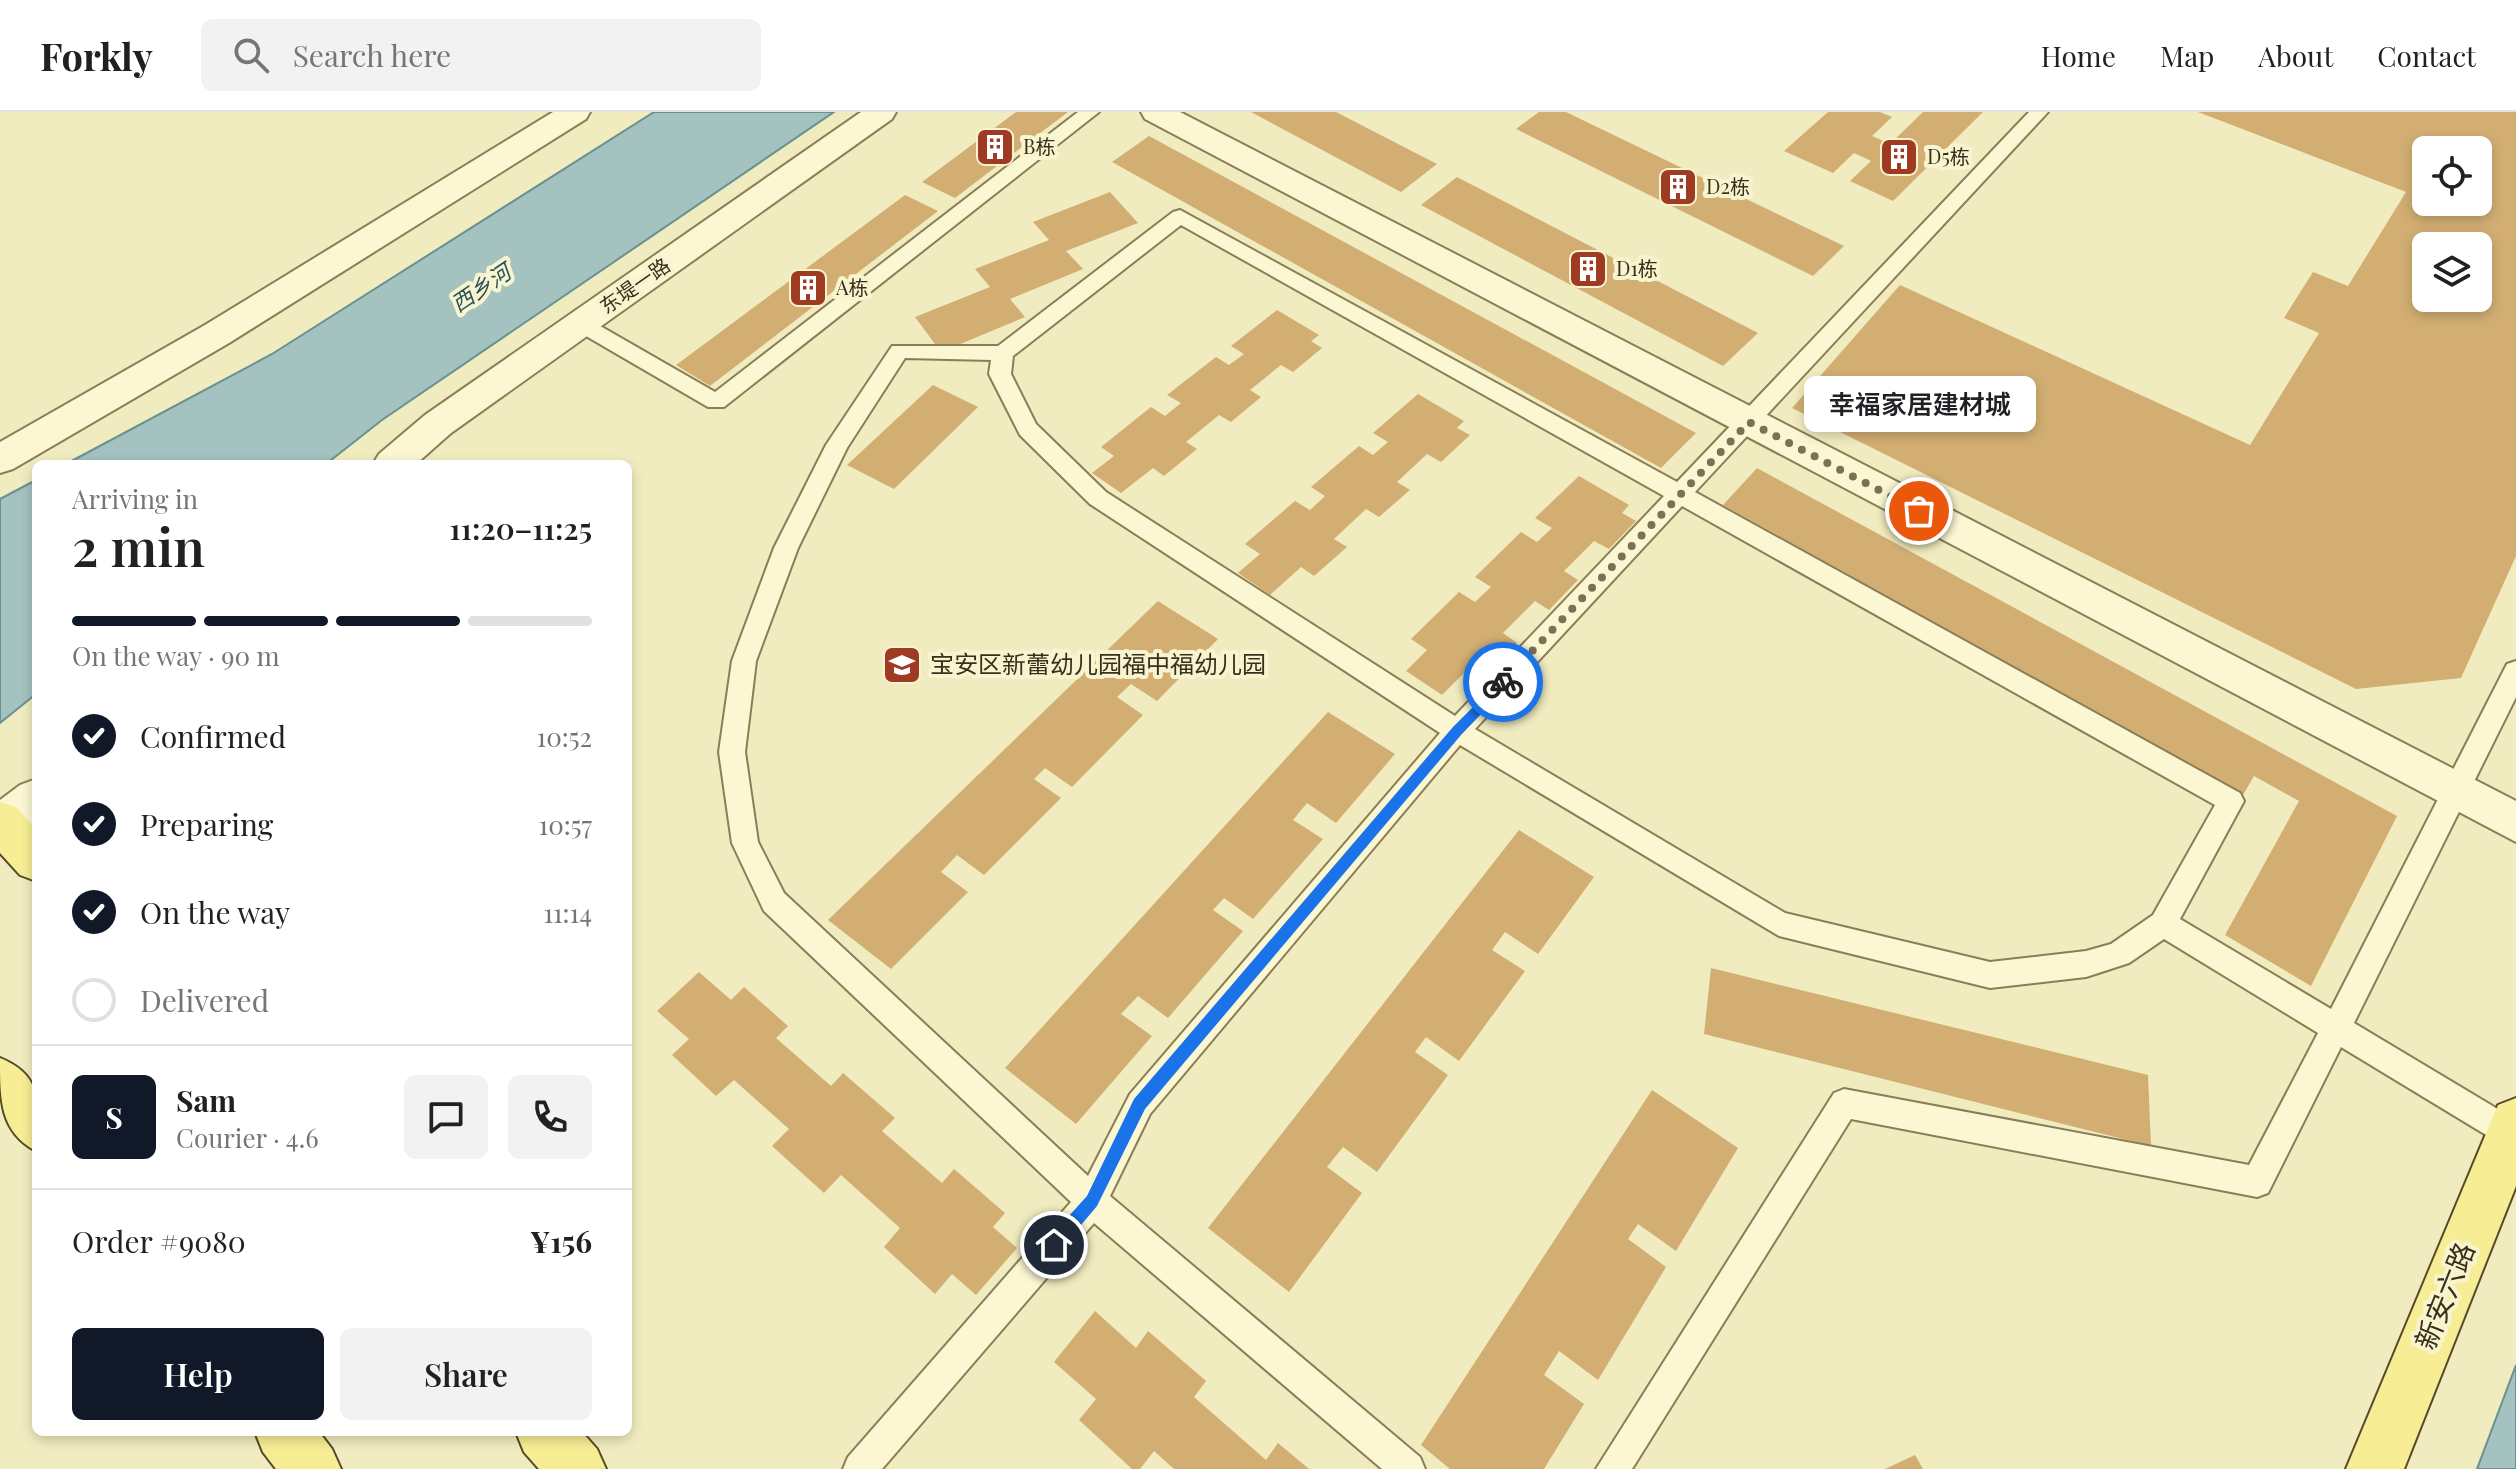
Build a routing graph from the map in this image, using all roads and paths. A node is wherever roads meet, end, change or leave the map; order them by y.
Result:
1 (575, 112) edge
2 (881, 112) edge
3 (1090, 112) edge
4 (1156, 112) edge
5 (2039, 112) edge
6 (581, 324) junction
7 (1003, 353) junction
8 (1749, 422) junction
9 (0, 459) edge
10 (397, 460) edge
11 (1682, 495) junction
12 (2516, 671) edge
13 (1457, 731) junction
14 (2457, 793) junction
15 (13, 814) edge
16 (2516, 823) edge
17 (32, 853) edge
18 (2163, 924) junction
19 (2337, 1029) junction
20 (0, 1082) edge
21 (32, 1121) edge
22 (2514, 1128) edge
23 (1092, 1201) junction
24 (286, 1436) edge
25 (548, 1436) edge
26 (312, 1469) edge
27 (577, 1469) edge
28 (860, 1469) edge
29 (1408, 1469) edge
30 (1613, 1469) edge
31 (2375, 1469) edge

1 - 9 street
2 - 6 street, 东堤一路
3 - 6 lane
4 - 8 street
5 - 8 lane
6 - 10 street, 东堤一路
7 - 11 lane
7 - 13 lane
7 - 23 lane
8 - 11 lane
8 - 14 street
11 - 13 lane
11 - 18 lane
12 - 14 lane
13 - 18 lane
13 - 23 lane
14 - 16 street
14 - 19 lane
15 - 17 main road
18 - 19 lane
19 - 22 lane
19 - 30 lane
20 - 21 main road
22 - 31 main road, 新安六路
23 - 28 lane
23 - 29 lane
24 - 26 main road
25 - 27 main road

